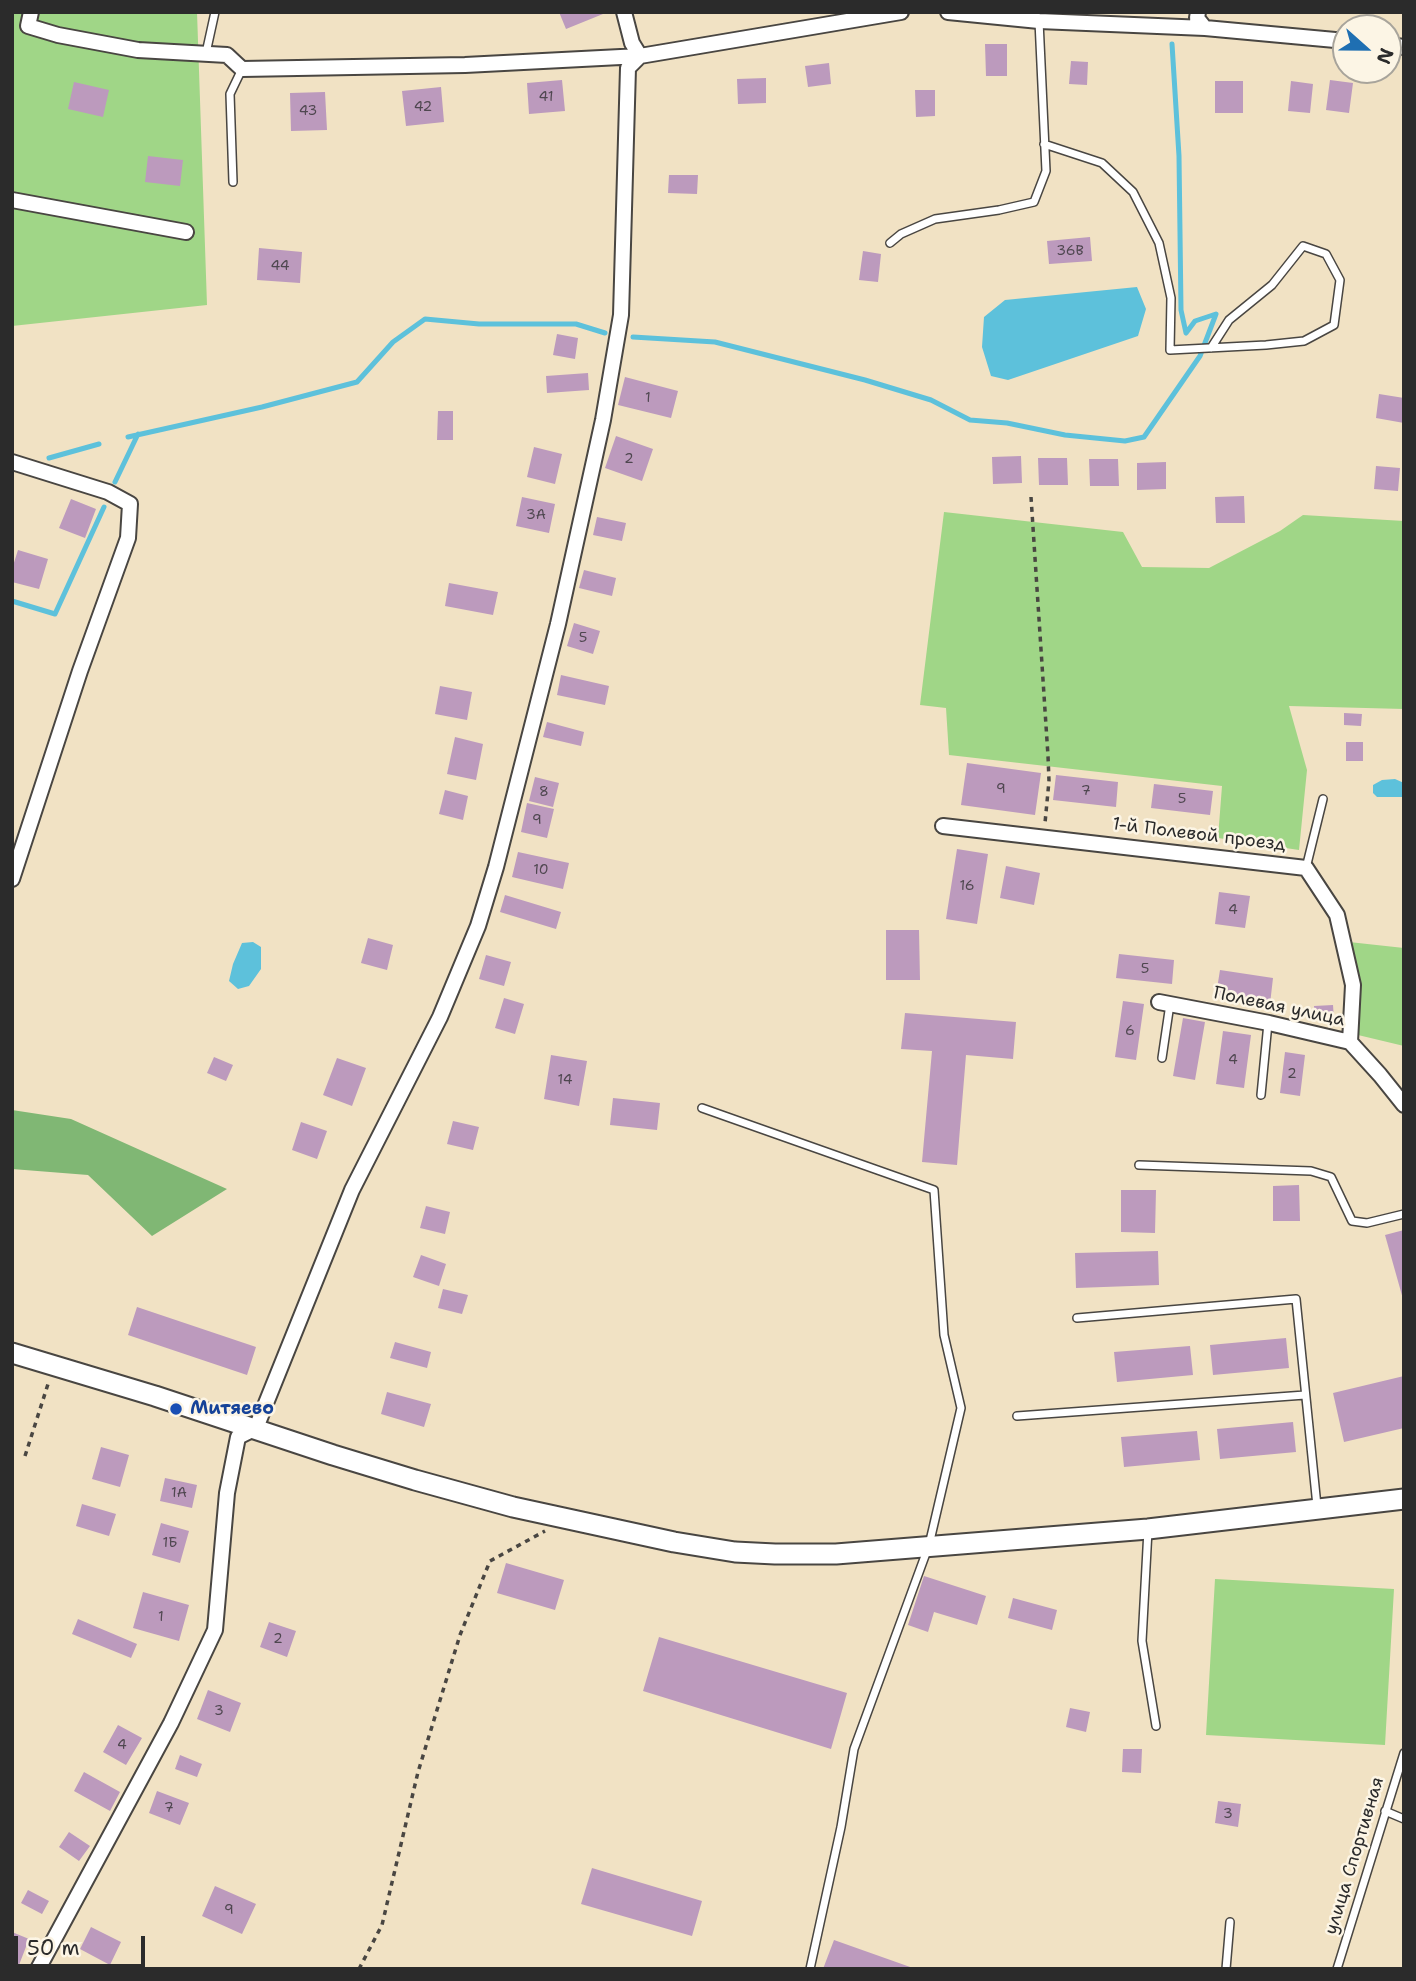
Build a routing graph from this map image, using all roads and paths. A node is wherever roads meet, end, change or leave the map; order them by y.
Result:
1 (215, 12) edge
2 (624, 12) edge
3 (901, 12) edge
4 (948, 12) edge
5 (1198, 12) edge
6 (29, 19) edge
7 (1039, 22) junction
8 (1205, 28) junction
9 (1332, 40) edge
10 (206, 54) junction
11 (640, 56) junction
12 (242, 69) junction
13 (1044, 144) junction
14 (233, 182) dead end
15 (12, 200) edge
16 (186, 232) dead end
17 (890, 243) dead end
18 (1211, 348) junction
19 (12, 462) edge
20 (1031, 496) dead end
21 (1323, 799) dead end
22 (943, 826) dead end
23 (1044, 837) junction
24 (1306, 867) junction
25 (12, 879) edge
26 (1165, 1003) joint
27 (1269, 1023) junction
28 (1350, 1042) junction
29 (1162, 1058) dead end
30 (1261, 1095) dead end
31 (1404, 1105) edge
32 (702, 1108) dead end
33 (1139, 1165) dead end
34 (1404, 1214) edge
35 (1077, 1318) dead end
36 (12, 1353) edge
37 (54, 1365) junction
38 (1305, 1395) junction
39 (1017, 1416) dead end
40 (256, 1428) junction
41 (25, 1456) dead end
42 (1404, 1499) edge
43 (1317, 1510) junction
44 (568, 1519) junction
45 (1148, 1529) junction
46 (929, 1545) junction
47 (1156, 1726) dead end
48 (1404, 1753) edge
49 (1385, 1811) junction
50 (1404, 1819) edge
51 (1230, 1922) dead end
52 (38, 1969) edge
53 (359, 1969) edge
54 (810, 1969) edge
55 (1226, 1969) edge
56 (1337, 1969) edge

1 - 10 lane
2 - 11 street
3 - 11 street
4 - 7 street
5 - 8 street
6 - 10 street
7 - 8 street
7 - 13 lane
8 - 9 street
10 - 12 lane
11 - 12 street
11 - 40 street
12 - 14 lane
13 - 17 lane
13 - 18 lane
15 - 16 street
18 - 18 lane
19 - 25 street
20 - 23 path
21 - 24 lane
22 - 23 street, 1-й Полевой проезд
23 - 24 street, 1-й Полевой проезд
24 - 28 street, 1-й Полевой проезд
26 - 27 street, Полевая улица
26 - 29 lane
27 - 28 street, Полевая улица
27 - 30 lane
28 - 31 street, Полевая улица
32 - 46 lane
33 - 34 lane
35 - 38 lane
36 - 37 street
37 - 40 street
37 - 41 path
38 - 39 lane
38 - 43 lane
40 - 44 street
40 - 52 street
42 - 43 street
43 - 45 street
44 - 46 street
44 - 53 path
45 - 46 street
45 - 47 lane
46 - 54 lane
48 - 49 lane, улица Спортивная
49 - 50 lane
49 - 56 lane, улица Спортивная
51 - 55 lane

